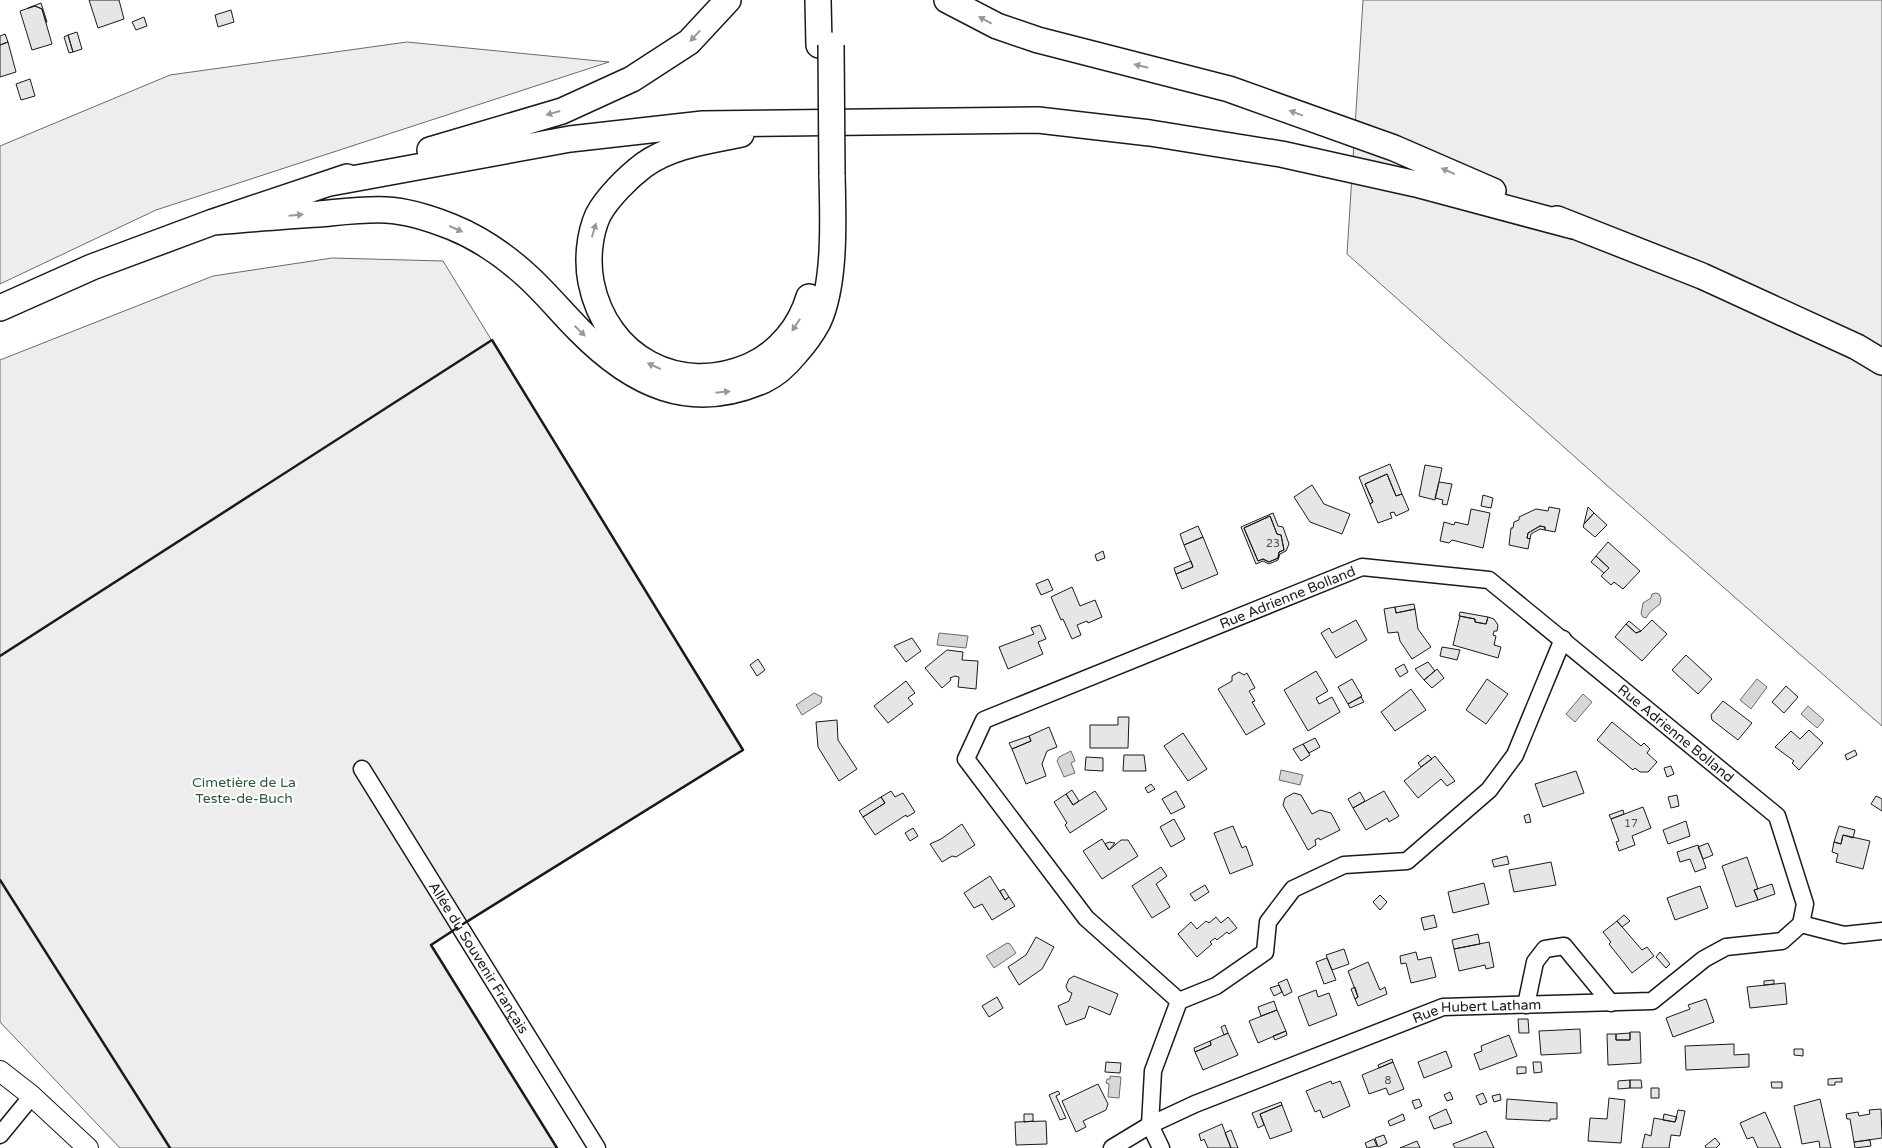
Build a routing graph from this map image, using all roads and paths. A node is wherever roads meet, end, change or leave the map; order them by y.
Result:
1 (728, 0) edge
2 (818, 0) edge
3 (832, 0) edge
4 (947, 0) edge
5 (825, 45) junction
6 (797, 123) junction
7 (826, 175) junction
8 (330, 183) junction
9 (213, 222) junction
10 (1573, 226) junction
11 (0, 308) edge
12 (1882, 362) edge
13 (1563, 639) junction
14 (362, 768) dead end
15 (1801, 924) junction
16 (1882, 931) edge
17 (1179, 1002) junction
18 (1611, 1003) junction
19 (1526, 1005) junction
20 (0, 1071) edge
21 (32, 1096) junction
22 (1150, 1125) junction
23 (0, 1135) edge
24 (88, 1148) edge
25 (597, 1148) edge
26 (1112, 1148) edge
27 (1162, 1148) edge

1 -> 8 main road
2 - 5 main road
3 - 5 main road
10 -> 4 main road
5 - 7 main road, bridge
7 -> 6 main road
6 - 8 main road
6 - 10 main road
9 -> 7 main road
8 - 9 main road
9 - 11 main road
10 - 12 main road
13 - 15 street, Rue Adrienne Bolland
13 - 17 street
13 - 17 street, Rue Adrienne Bolland
14 - 25 street, Allée du Souvenir Français
15 - 16 street
15 - 18 street, Rue Hubert Latham
17 - 22 street
18 - 19 street, Rue Hubert Latham
18 - 19 street
19 - 22 street, Rue Hubert Latham
20 - 21 street
21 - 23 street
21 - 24 street
22 - 26 street, Rue Hubert Latham
22 - 27 street

